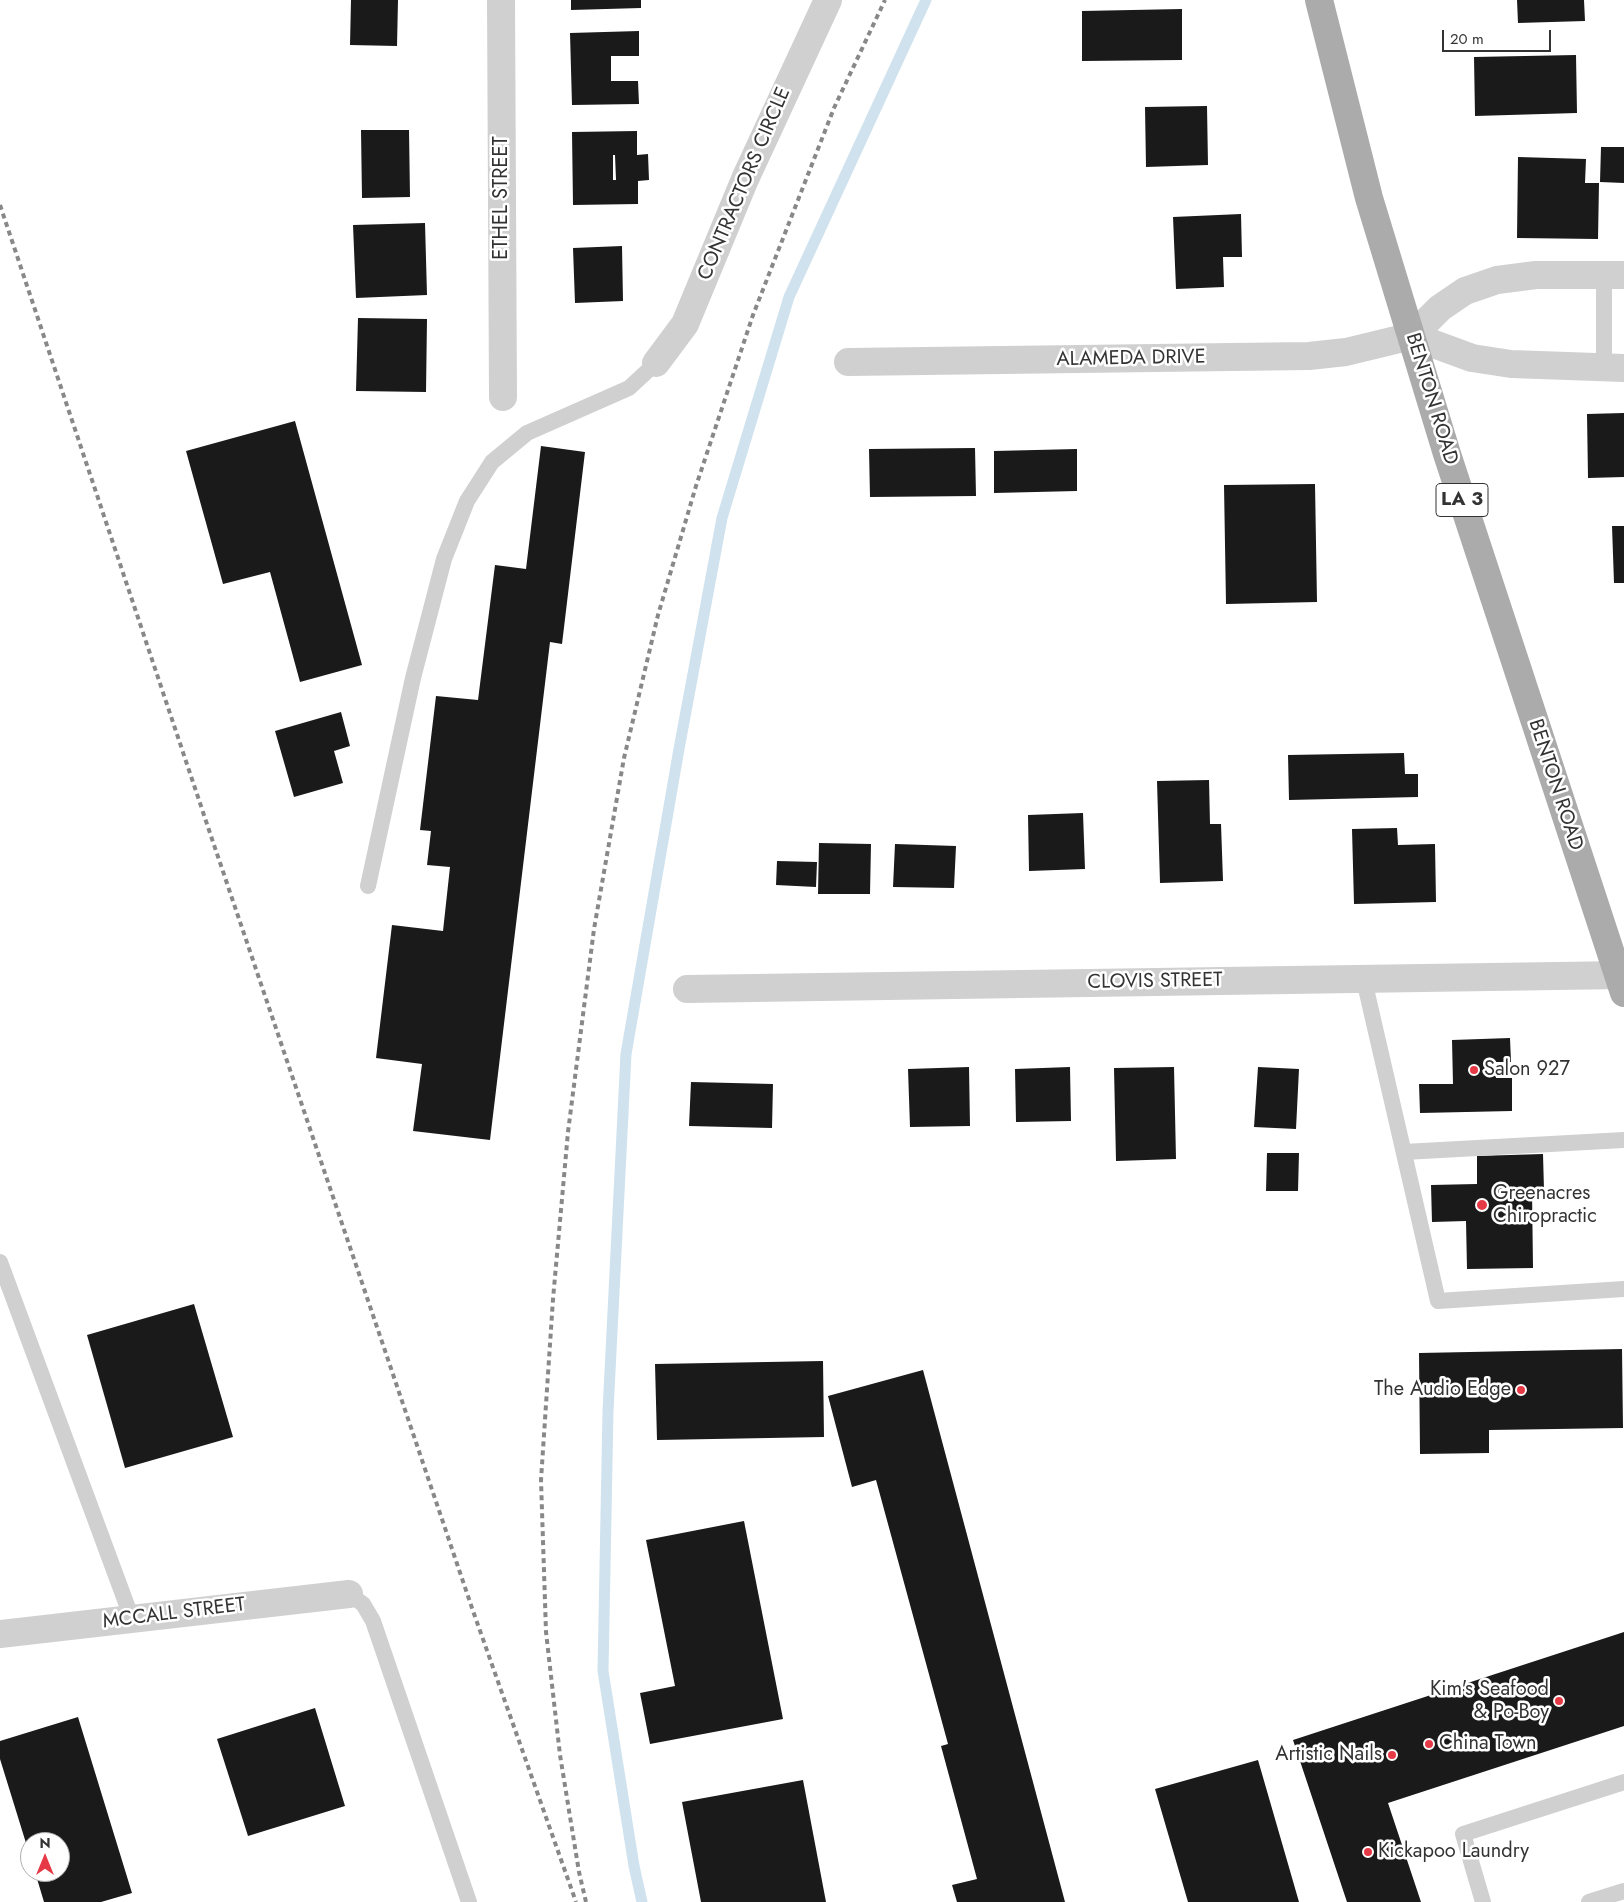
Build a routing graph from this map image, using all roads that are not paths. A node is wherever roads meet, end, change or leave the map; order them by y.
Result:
1 (500, 0) edge
2 (828, 0) edge
3 (1320, 0) edge
4 (1614, 275) edge
5 (1412, 336) junction
6 (848, 362) dead end
7 (656, 363) joint
8 (1614, 367) edge
9 (502, 397) dead end
10 (368, 886) dead end
11 (1364, 980) junction
12 (1622, 981) edge
13 (687, 989) dead end
14 (1624, 1140) edge
15 (1404, 1152) junction
16 (0, 1262) edge
17 (1624, 1288) edge
18 (349, 1594) joint
19 (132, 1619) junction
20 (0, 1634) edge
21 (1624, 1782) edge
22 (1624, 1891) edge
23 (469, 1902) edge
24 (1483, 1902) edge
25 (1589, 1902) edge

1 - 9 street, ETHEL STREET
2 - 7 street, CONTRACTORS CIRCLE
3 - 5 main road, BENTON ROAD / LA 3
4 - 5 street
4 - 8 lane
5 - 6 street, ALAMEDA DRIVE
5 - 8 street
5 - 12 main road, BENTON ROAD / LA 3
7 - 10 lane
11 - 12 street, CLOVIS STREET
11 - 13 street, CLOVIS STREET
11 - 15 lane
14 - 15 lane
15 - 17 lane
16 - 19 lane
18 - 19 street, MCCALL STREET
18 - 23 lane
19 - 20 street, MCCALL STREET
21 - 24 lane
22 - 25 lane

